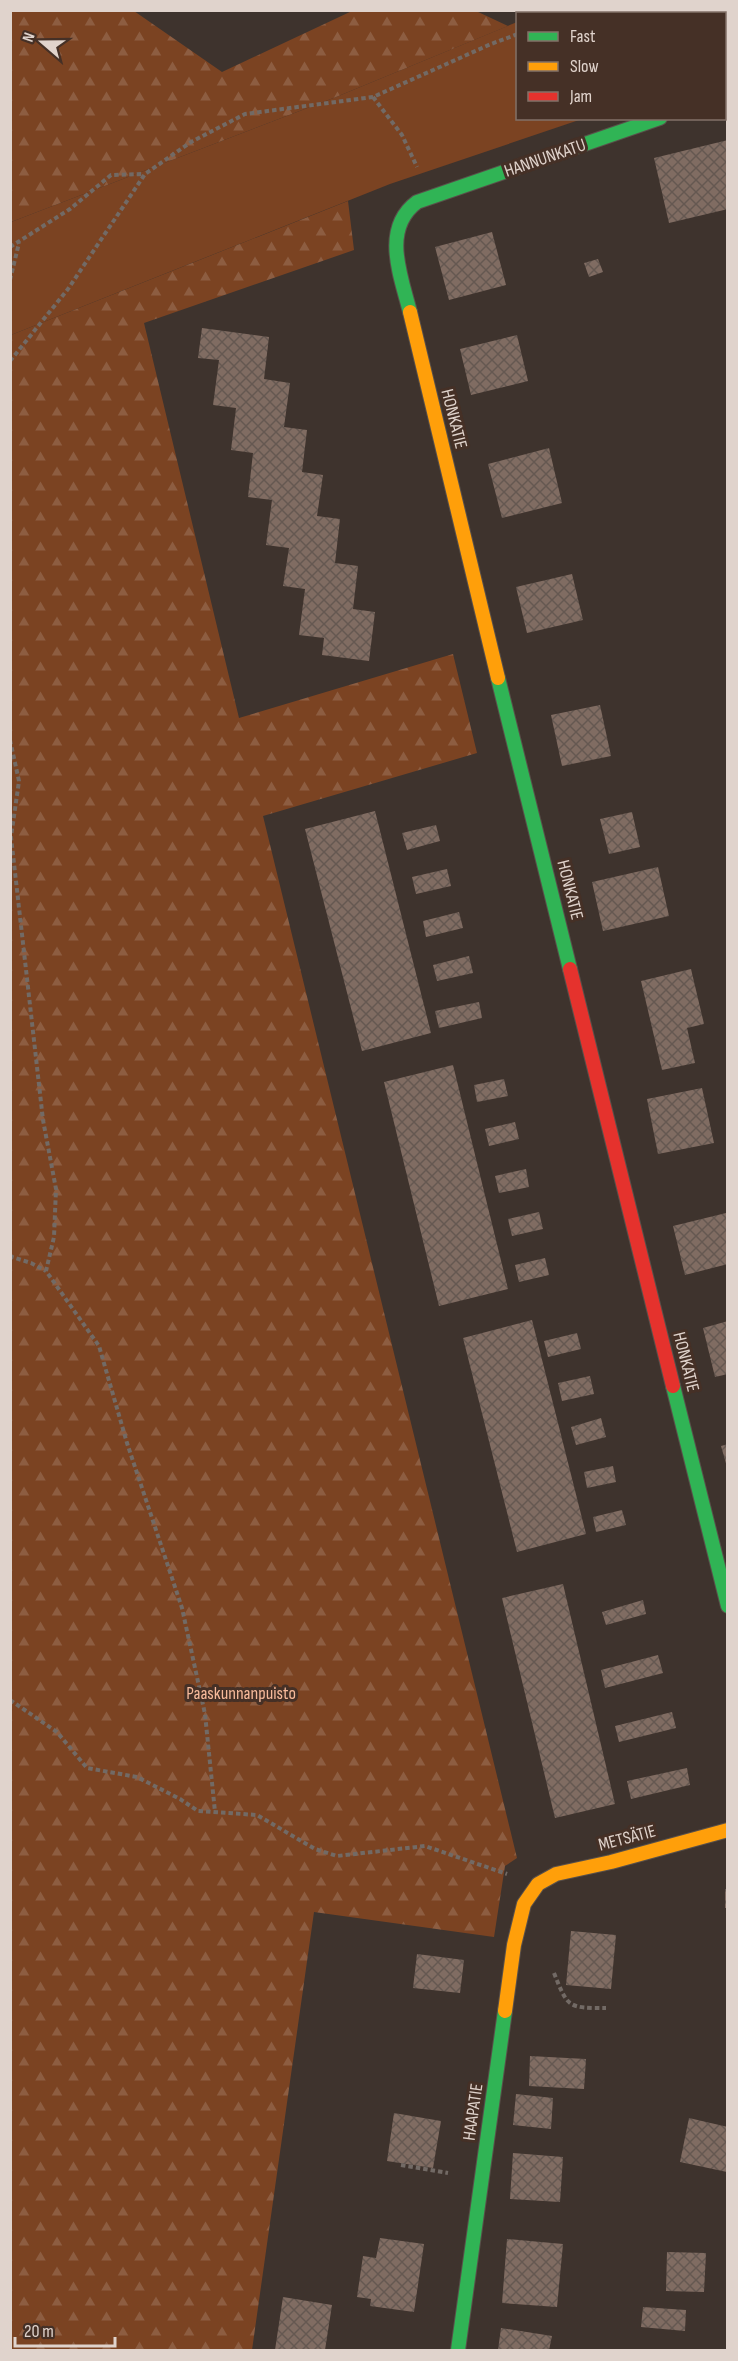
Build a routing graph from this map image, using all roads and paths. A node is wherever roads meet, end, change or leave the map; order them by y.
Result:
1 (516, 35) edge
2 (373, 98) junction
3 (654, 120) edge
4 (418, 171) dead end
5 (145, 174) junction
6 (430, 197) joint
7 (20, 243) junction
8 (10, 247) edge
9 (10, 280) edge
10 (10, 361) edge
11 (10, 740) edge
12 (10, 1254) edge
13 (46, 1271) junction
14 (728, 1606) edge
15 (10, 1700) edge
16 (215, 1812) junction
17 (728, 1830) edge
18 (538, 1884) junction
19 (554, 1973) dead end
20 (606, 2008) dead end
21 (401, 2165) dead end
22 (426, 2169) dead end
23 (458, 2350) edge

1 - 2 path
2 - 4 path
2 - 5 path
3 - 6 street, HANNUNKATU
5 - 7 path
5 - 10 path
6 - 14 street, HONKATIE
7 - 8 path
7 - 9 path
11 - 13 path
12 - 13 path
13 - 16 path
15 - 16 path
16 - 18 path
17 - 18 street, METSÄTIE
18 - 23 street, HAAPATIE
19 - 20 path
21 - 22 path

